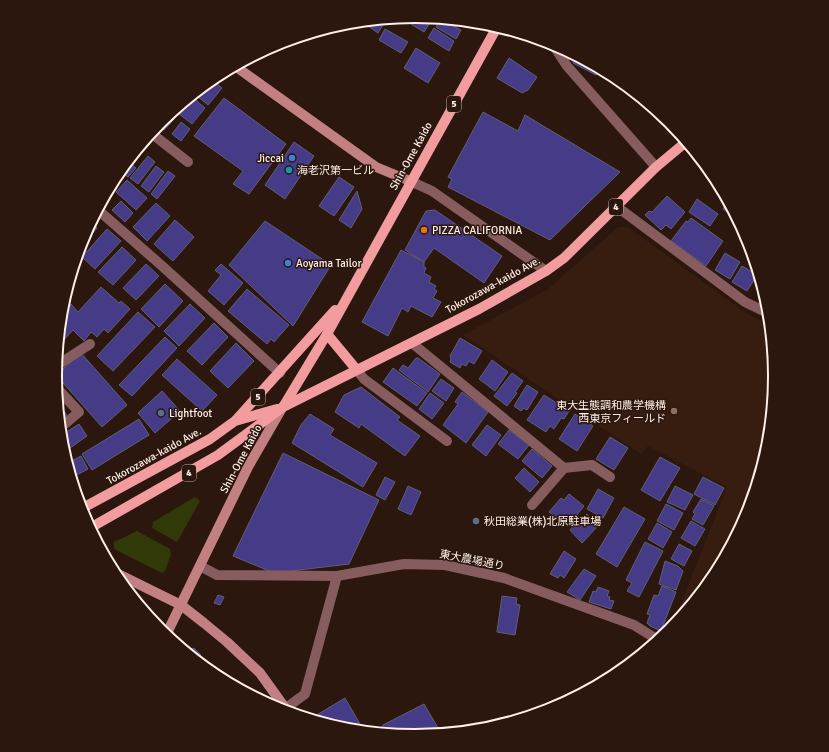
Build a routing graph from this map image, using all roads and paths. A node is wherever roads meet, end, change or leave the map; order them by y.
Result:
1 (494, 32) edge
2 (559, 54) edge
3 (239, 69) edge
4 (155, 136) edge
5 (682, 145) edge
6 (188, 162) dead end
7 (656, 167) junction
8 (410, 181) junction
9 (616, 206) junction
10 (102, 213) edge
11 (546, 271) junction
12 (346, 298) junction
13 (761, 310) edge
14 (327, 334) junction
15 (412, 343) junction
16 (90, 344) dead end
17 (62, 362) edge
18 (356, 369) junction
19 (280, 373) junction
20 (62, 394) edge
21 (282, 407) junction
22 (235, 421) junction
23 (65, 424) edge
24 (447, 441) dead end
25 (564, 468) junction
26 (610, 477) dead end
27 (532, 505) dead end
28 (86, 506) edge
29 (95, 525) edge
30 (200, 566) junction
31 (337, 576) junction
32 (125, 577) edge
33 (181, 606) junction
34 (169, 629) edge
35 (652, 636) edge
36 (282, 703) edge
37 (291, 706) edge

1 - 8 main road, Shin-Ome Kaido / 5
2 - 7 street
3 - 8 main road
4 - 6 street
5 - 7 main road, Tokorozawa-kaido Ave. / 4
7 - 9 main road, Tokorozawa-kaido Ave. / 4
8 - 11 street
8 - 12 main road, Shin-Ome Kaido / 5
9 - 11 main road, Tokorozawa-kaido Ave. / 4
9 - 13 street
10 - 19 street
11 - 15 main road, Tokorozawa-kaido Ave. / 4
12 - 14 main road, Shin-Ome Kaido / 5
12 - 19 main road, Shin-Ome Kaido / 5
14 - 18 main road
14 - 21 main road, Shin-Ome Kaido / 5
15 - 18 main road, Tokorozawa-kaido Ave. / 4
15 - 25 street
16 - 17 street
18 - 21 main road, Tokorozawa-kaido Ave. / 4
18 - 24 street
19 - 22 main road, Shin-Ome Kaido / 5
20 - 23 street
21 - 22 main road, Tokorozawa-kaido Ave. / 4
21 - 29 main road, Tokorozawa-kaido Ave. / 4
21 - 30 main road, Shin-Ome Kaido
22 - 28 main road, Tokorozawa-kaido Ave. / 4
25 - 26 street
25 - 27 street
30 - 31 street, 東大農場通り
30 - 33 main road, Shin-Ome Kaido
31 - 35 street, 東大農場通り
31 - 37 street
32 - 33 main road
33 - 34 main road, Shin-Ome Kaido
33 - 36 main road

